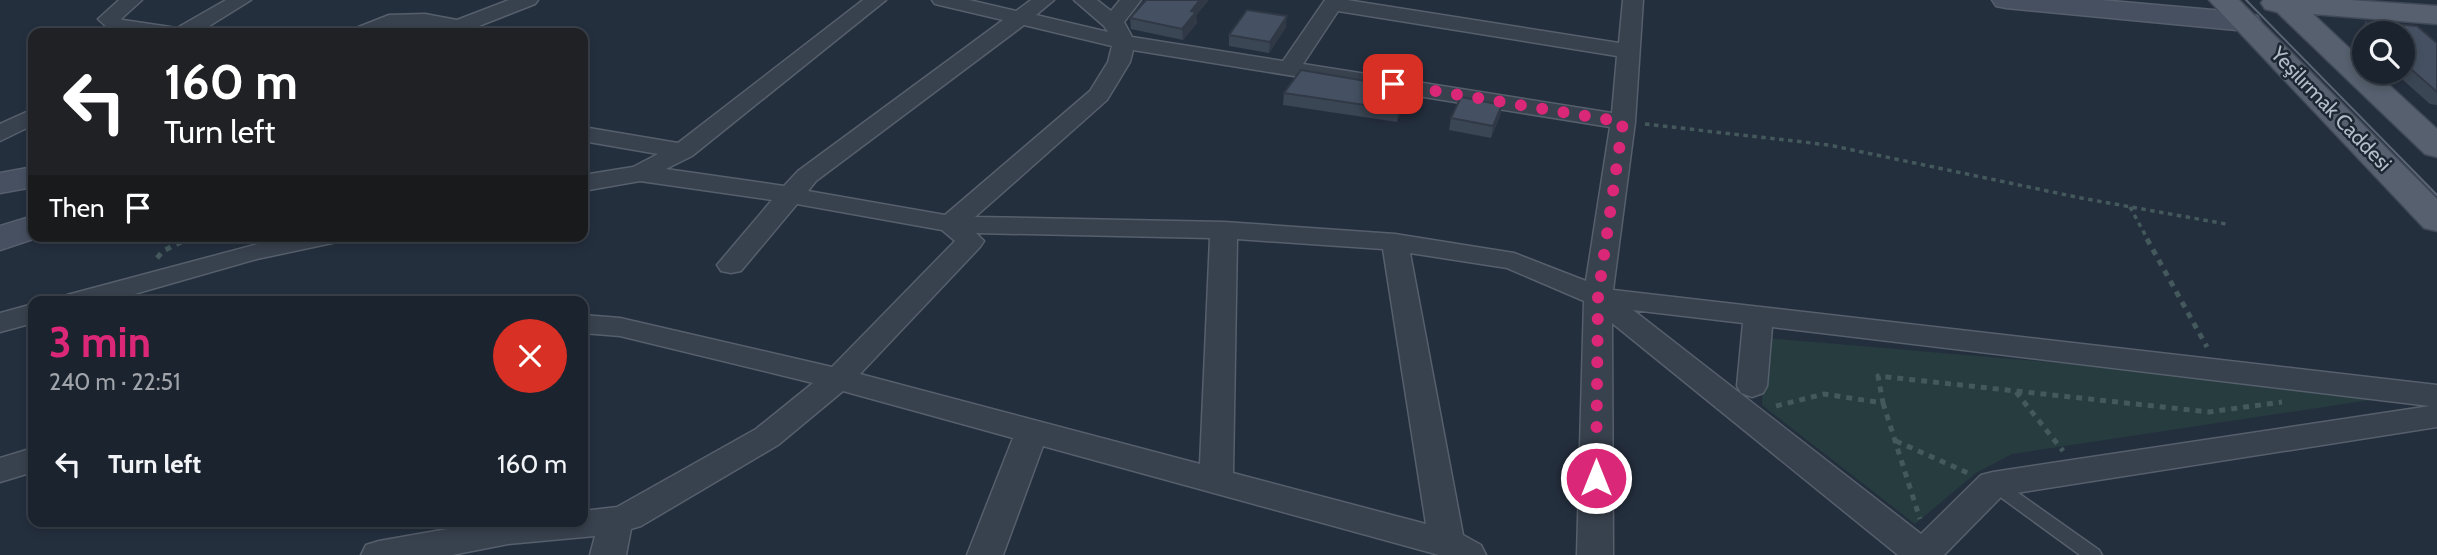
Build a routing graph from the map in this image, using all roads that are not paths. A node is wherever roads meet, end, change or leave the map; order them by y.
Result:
1 (132, 0) edge
2 (241, 0) edge
3 (528, 0) edge
4 (876, 0) edge
5 (942, 0) edge
6 (1044, 0) edge
7 (1084, 0) edge
8 (1130, 0) edge
9 (1633, 0) edge
10 (2006, 0) edge
11 (2223, 0) edge
12 (1334, 2) edge
13 (2291, 9) edge
14 (2244, 11) edge
15 (2437, 15) edge
16 (1019, 18) junction
17 (2437, 26) edge
18 (133, 28) edge
19 (192, 28) edge
20 (375, 28) edge
21 (447, 28) edge
22 (457, 28) edge
23 (1118, 32) junction
24 (1629, 51) junction
25 (1290, 67) junction
26 (28, 119) edge
27 (1623, 122) junction
28 (0, 134) edge
29 (588, 135) edge
30 (2436, 145) edge
31 (683, 150) junction
32 (640, 173) junction
33 (588, 182) edge
34 (790, 195) junction
35 (2437, 220) edge
36 (951, 224) junction
37 (1224, 230) junction
38 (299, 242) edge
39 (1395, 242) junction
40 (731, 265) dead end
41 (95, 296) edge
42 (1598, 297) junction
43 (28, 315) edge
44 (1758, 315) junction
45 (0, 323) edge
46 (588, 324) edge
47 (838, 379) junction
48 (2437, 396) edge
49 (1749, 400) junction
50 (2437, 416) edge
51 (1032, 431) junction
52 (28, 462) edge
53 (0, 470) edge
54 (1216, 482) junction
55 (1993, 484) junction
56 (616, 521) junction
57 (588, 524) edge
58 (551, 527) edge
59 (421, 534) edge
60 (1457, 549) edge
61 (1926, 552) edge
62 (379, 555) edge
63 (608, 555) edge
64 (985, 555) edge
65 (1595, 555) edge
66 (2093, 555) edge

1 - 18 street
2 - 19 street
3 - 22 street
4 - 31 street
5 - 16 street
6 - 16 street
7 - 23 street
8 - 23 street
9 - 24 street
10 - 14 main road
11 - 14 main road, Yeşilırmak Caddesi
12 - 24 street
12 - 25 street
13 - 14 main road
13 - 15 main road
13 - 17 main road
13 - 30 main road, Yeşilırmak Caddesi
14 - 35 main road, Yeşilırmak Caddesi
16 - 23 street
16 - 34 street
20 - 21 street
23 - 25 street
23 - 36 street
24 - 27 street
25 - 27 street
26 - 28 street
27 - 42 street
29 - 31 street
31 - 32 street
32 - 33 street
32 - 34 street
34 - 36 street
34 - 40 street
36 - 37 street
36 - 47 street
37 - 39 street
37 - 54 street
38 - 41 street
39 - 42 street
39 - 60 street
42 - 44 street
42 - 49 street
42 - 65 street
43 - 45 street
44 - 48 street
44 - 49 street
46 - 47 street
47 - 51 street
47 - 56 street
49 - 61 street
50 - 55 street
51 - 54 street
51 - 64 street
52 - 53 street
54 - 60 street
55 - 61 street
55 - 66 lane
56 - 57 street
56 - 63 street
58 - 59 street
59 - 62 street

